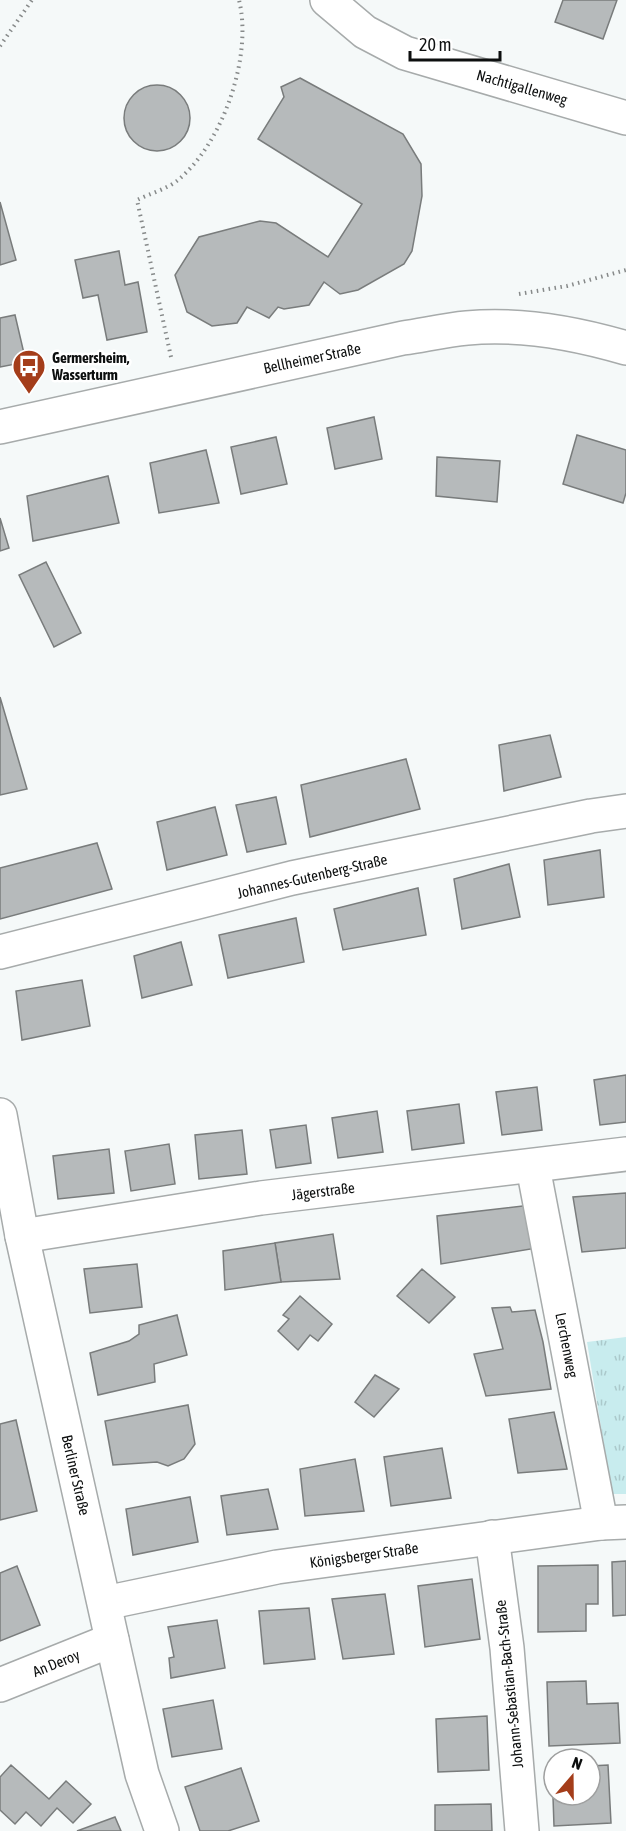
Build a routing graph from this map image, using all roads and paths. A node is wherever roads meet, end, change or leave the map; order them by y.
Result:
1 (32, 0) edge
2 (239, 0) edge
3 (327, 0) edge
4 (0, 46) edge
5 (626, 118) edge
6 (626, 348) edge
7 (173, 367) dead end
8 (0, 427) edge
9 (626, 811) edge
10 (0, 952) edge
11 (0, 1115) edge
12 (626, 1154) edge
13 (533, 1167) junction
14 (22, 1236) junction
15 (614, 1523) edge
16 (492, 1537) junction
17 (105, 1603) junction
18 (112, 1640) junction
19 (0, 1685) edge
20 (162, 1831) edge
21 (522, 1831) edge

1 - 4 path
2 - 7 path
3 - 5 street, Nachtigallenweg
6 - 8 street, Bellheimer Straße
9 - 10 street, Johannes-Gutenberg-Straße
11 - 14 street, Berliner Straße
12 - 13 street, Jägerstraße
13 - 14 street, Jägerstraße
13 - 15 street, Lerchenweg
14 - 17 street, Berliner Straße
15 - 16 street, Königsberger Straße
16 - 17 street, Königsberger Straße
16 - 21 street, Johann-Sebastian-Bach-Straße
17 - 18 street, Berliner Straße
18 - 19 street, An Deroy
18 - 20 street, Berliner Straße

